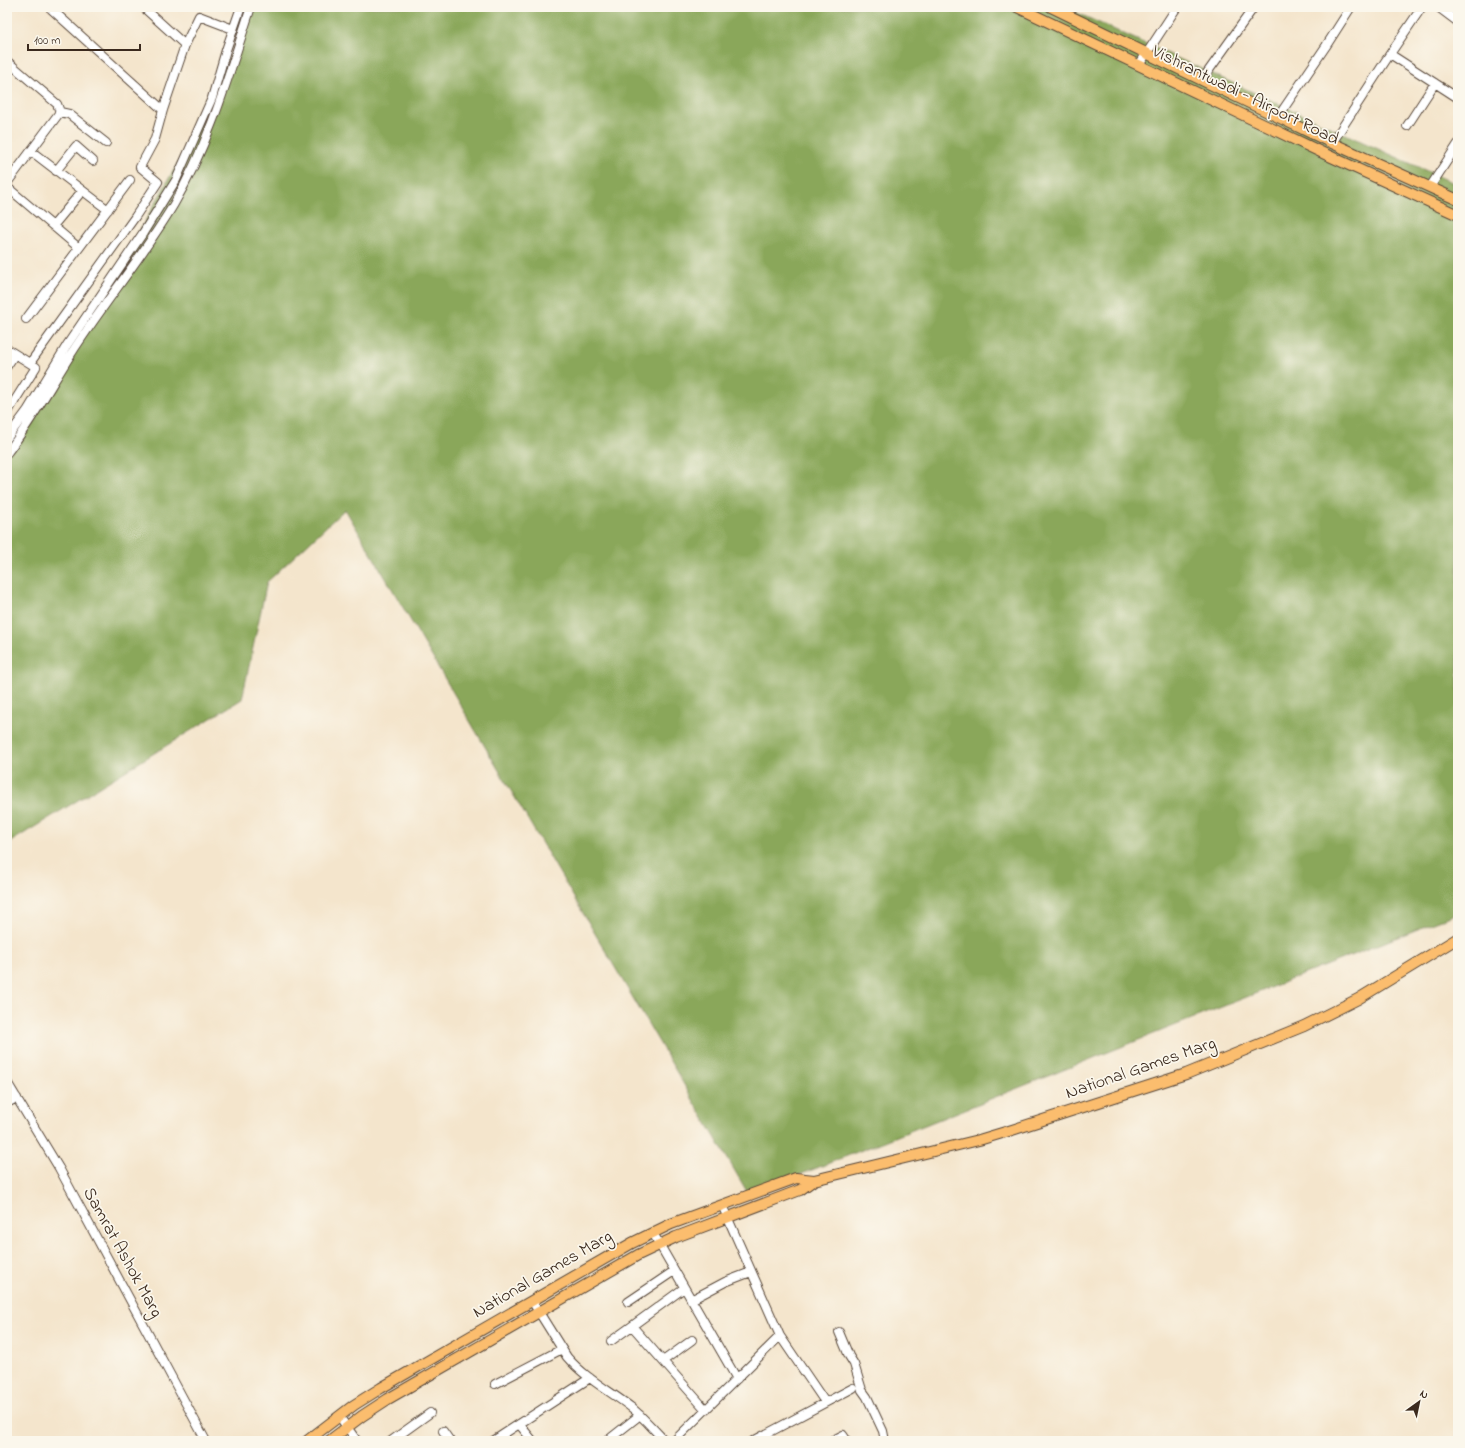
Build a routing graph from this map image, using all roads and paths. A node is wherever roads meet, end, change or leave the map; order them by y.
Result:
1 (49, 7) edge
2 (144, 7) edge
3 (241, 7) edge
4 (251, 7) edge
5 (1017, 7) edge
6 (1051, 7) edge
7 (1177, 7) edge
8 (1254, 7) edge
9 (1351, 7) edge
10 (1422, 7) edge
11 (1438, 7) edge
12 (1458, 22) edge
13 (233, 29) junction
14 (185, 45) junction
15 (1146, 53) junction
16 (1390, 54) junction
17 (7, 61) edge
18 (1139, 65) junction
19 (1202, 80) junction
20 (1435, 84) junction
21 (1458, 98) edge
22 (162, 110) junction
23 (60, 112) junction
24 (1278, 117) junction
25 (1407, 126) dead end
26 (106, 143) dead end
27 (1332, 143) junction
28 (1458, 144) edge
29 (31, 151) junction
30 (94, 161) dead end
31 (56, 171) junction
32 (130, 180) dead end
33 (7, 183) edge
34 (7, 187) edge
35 (1430, 187) junction
36 (82, 191) junction
37 (1458, 200) edge
38 (108, 210) junction
39 (1458, 215) edge
40 (53, 226) junction
41 (79, 248) junction
42 (26, 319) dead end
43 (7, 348) edge
44 (15, 354) junction
45 (30, 363) junction
46 (7, 366) edge
47 (7, 414) edge
48 (7, 438) edge
49 (7, 453) edge
50 (1458, 938) edge
51 (7, 1082) edge
52 (17, 1098) junction
53 (7, 1103) edge
54 (814, 1180) junction
55 (722, 1205) junction
56 (728, 1217) junction
57 (653, 1233) junction
58 (659, 1245) junction
59 (674, 1271) junction
60 (752, 1272) junction
61 (684, 1288) junction
62 (691, 1300) junction
63 (532, 1301) junction
64 (628, 1302) dead end
65 (539, 1312) junction
66 (632, 1326) junction
67 (839, 1332) dead end
68 (780, 1336) junction
69 (692, 1340) dead end
70 (611, 1341) dead end
71 (562, 1348) junction
72 (663, 1361) junction
73 (590, 1378) junction
74 (737, 1379) junction
75 (494, 1384) dead end
76 (853, 1388) dead end
77 (825, 1402) junction
78 (706, 1410) junction
79 (430, 1413) dead end
80 (640, 1415) junction
81 (339, 1416) junction
82 (519, 1424) junction
83 (347, 1427) junction
84 (443, 1431) dead end
85 (206, 1441) edge
86 (307, 1441) edge
87 (329, 1441) edge
88 (357, 1441) edge
89 (391, 1441) edge
90 (450, 1441) edge
91 (493, 1441) edge
92 (533, 1441) edge
93 (607, 1441) edge
94 (665, 1441) edge
95 (674, 1441) edge
96 (754, 1441) edge
97 (831, 1441) edge
98 (847, 1441) edge
99 (885, 1441) edge

1 - 22 street
2 - 14 street
3 - 13 street
4 - 49 street
5 - 18 main road, Vishrantwadi - Airport Road
6 - 15 main road, Vishrantwadi - Airport Road
7 - 15 street
8 - 19 street
9 - 24 street
10 - 16 street
11 - 12 street
13 - 14 street
13 - 48 street
14 - 22 street
15 - 18 street
15 - 19 main road, Vishrantwadi - Airport Road
16 - 20 street
16 - 27 street
17 - 23 street
18 - 39 main road, Vishrantwadi - Airport Road
19 - 24 main road, Vishrantwadi - Airport Road
20 - 21 street
20 - 25 street
22 - 45 street
23 - 26 street
23 - 29 street
24 - 27 main road, Vishrantwadi - Airport Road
27 - 35 main road, Vishrantwadi - Airport Road
28 - 35 street
29 - 31 street
29 - 33 street
30 - 31 street
31 - 36 street
32 - 38 street
34 - 40 street
35 - 37 main road, Vishrantwadi - Airport Road
36 - 38 street
36 - 40 street
38 - 41 street
40 - 41 street
41 - 42 street
43 - 44 street
44 - 45 street
44 - 46 street
45 - 47 street
50 - 54 main road, National Games Marg
51 - 52 street, Samrat Ashok Marg
52 - 53 street
52 - 85 street, Samrat Ashok Marg
54 - 55 main road, National Games Marg
54 - 56 main road, National Games Marg
55 - 56 street
55 - 57 main road, National Games Marg
56 - 58 main road, National Games Marg
56 - 60 street
57 - 58 street
57 - 63 main road, National Games Marg
58 - 59 street
58 - 65 main road, National Games Marg
59 - 61 street
59 - 64 street
60 - 62 street
60 - 68 street
61 - 62 street
61 - 66 street
62 - 74 street
63 - 65 street
63 - 81 main road, National Games Marg
65 - 71 street
65 - 83 main road, National Games Marg
66 - 70 street
66 - 72 street
67 - 99 street
68 - 74 street
68 - 77 street
69 - 72 street
71 - 73 street
71 - 75 street
72 - 78 street
73 - 80 street
73 - 82 street
74 - 78 street
76 - 77 street
77 - 96 street
78 - 95 street
79 - 89 street
80 - 93 street
80 - 94 street
81 - 83 street
81 - 86 main road, National Games Marg
82 - 91 street
82 - 92 street
83 - 87 main road, National Games Marg
83 - 88 street
84 - 90 street
97 - 98 street

